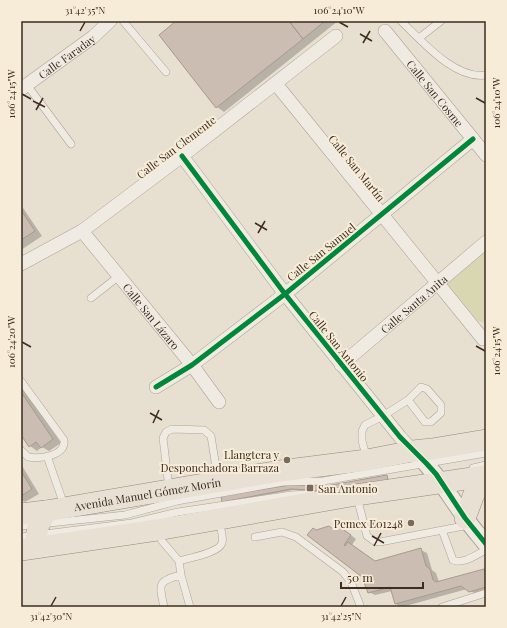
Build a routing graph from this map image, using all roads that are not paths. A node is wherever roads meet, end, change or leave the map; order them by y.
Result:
1 (110, 21) edge
2 (123, 21) edge
3 (402, 21) edge
4 (441, 21) edge
5 (385, 31) dead end
6 (336, 36) dead end
7 (419, 38) junction
8 (166, 72) dead end
9 (486, 75) edge
10 (276, 84) junction
11 (24, 87) edge
12 (473, 139) junction
13 (71, 144) dead end
14 (486, 155) edge
15 (182, 156) junction
16 (382, 215) junction
17 (82, 231) junction
18 (486, 242) edge
19 (21, 264) edge
20 (119, 276) junction
21 (438, 283) junction
22 (285, 294) junction
23 (91, 298) dead end
24 (483, 339) dead end
25 (192, 365) junction
26 (341, 365) junction
27 (21, 381) edge
28 (156, 387) dead end
29 (408, 400) junction
30 (219, 402) dead end
31 (383, 416) junction
32 (486, 440) edge
33 (21, 450) edge
34 (486, 453) edge
35 (47, 456) junction
36 (367, 460) junction
37 (486, 465) edge
38 (465, 469) dead end
39 (431, 470) junction
40 (486, 476) edge
41 (486, 480) edge
42 (218, 482) junction
43 (387, 483) dead end
44 (170, 490) junction
45 (356, 495) junction
46 (21, 514) edge
47 (219, 519) junction
48 (468, 522) junction
49 (36, 530) edge
50 (158, 530) junction
51 (442, 530) junction
52 (255, 537) dead end
53 (486, 544) edge
54 (486, 550) edge
55 (179, 561) junction
56 (181, 575) junction
57 (483, 594) edge
58 (358, 606) edge
59 (164, 607) edge
60 (190, 607) edge
61 (444, 607) edge

1 - 11 street, Calle Faraday
2 - 8 lane
3 - 7 lane
4 - 7 lane
5 - 12 street, Calle San Cosme
6 - 10 street, Calle San Clemente
7 - 9 lane
10 - 15 street, Calle San Clemente
10 - 16 street, Calle San Martín
11 - 13 lane
12 - 14 street, Calle San Cosme
12 - 16 street, Calle San Samuel
15 - 17 street, Calle San Clemente
15 - 22 street, Calle San Antonio
16 - 21 street, Calle San Martín
16 - 22 street, Calle San Samuel
17 - 19 street, Calle San Clemente
17 - 20 street, Calle San Lázaro
18 - 21 street, Calle Santa Anita
20 - 23 lane
20 - 25 street, Calle San Lázaro
21 - 24 street, Calle San Martín
21 - 26 street, Calle Santa Anita
22 - 25 street, Calle San Samuel
22 - 26 street, Calle San Antonio
25 - 28 street, Calle San Samuel
25 - 30 street, Calle San Lázaro
26 - 31 street, Calle San Antonio
27 - 35 lane
29 - 29 lane
29 - 31 lane
31 - 36 lane
31 - 39 street, Calle San Antonio
32 - 39 main road, Avenida Manuel Gómez Morín
33 - 35 lane
34 - 39 lane
35 - 49 lane
36 - 39 main road, Avenida Manuel Gómez Morín
36 - 42 main road, Avenida Manuel Gómez Morín
37 - 38 lane
39 - 40 main road, Avenida Manuel Gómez Morín
39 - 45 main road, Avenida Manuel Gómez Morín
39 - 48 street, Calle San Antonio
39 - 49 lane
41 - 48 main road
42 - 44 main road, Avenida Manuel Gómez Morín
42 - 44 lane
43 - 49 lane
44 - 49 main road, Avenida Manuel Gómez Morín
45 - 47 main road, Avenida Manuel Gómez Morín
45 - 51 lane
46 - 49 main road, Avenida Manuel Gómez Morín
47 - 50 main road, Avenida Manuel Gómez Morín
47 - 55 lane
48 - 51 lane
48 - 53 street, Calle San Antonio
49 - 50 main road, Avenida Manuel Gómez Morín
50 - 55 lane
51 - 54 lane
52 - 58 lane
55 - 56 lane
56 - 59 lane
56 - 60 lane
57 - 61 lane

